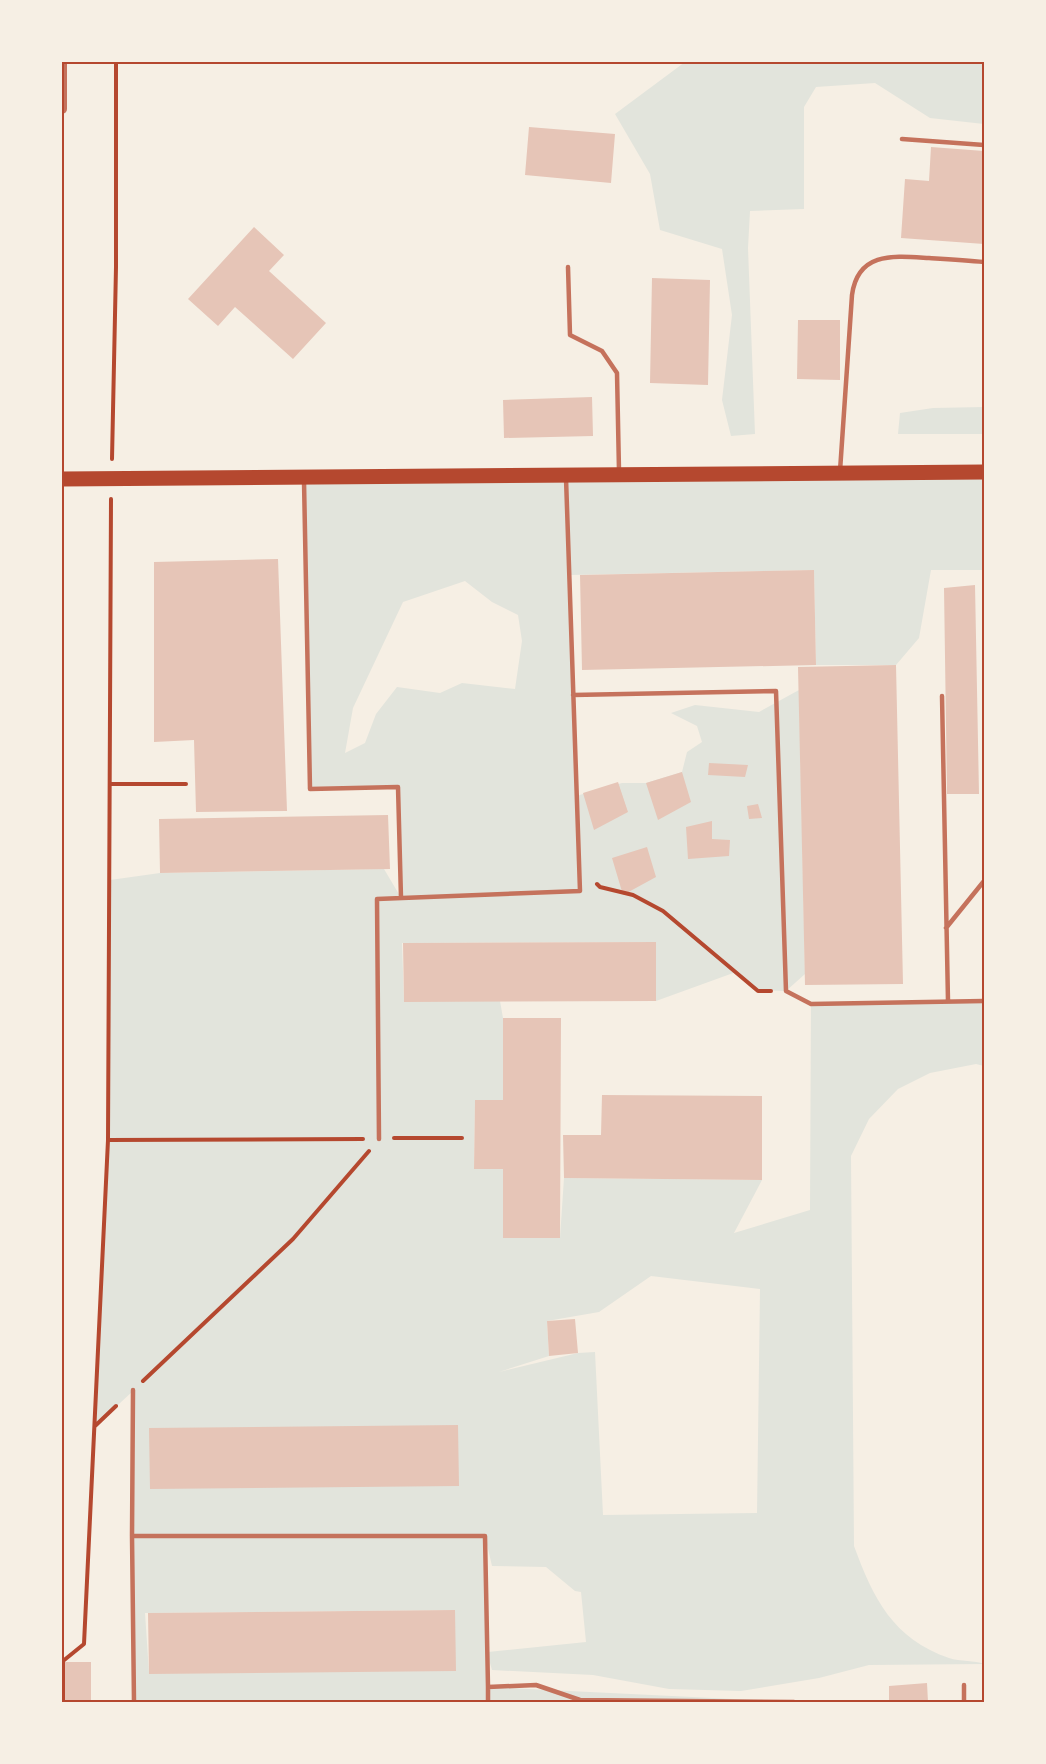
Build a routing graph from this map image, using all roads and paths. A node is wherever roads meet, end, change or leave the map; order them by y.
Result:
1 (62, 62) edge
2 (116, 62) edge
3 (62, 109) edge
4 (902, 139) dead end
5 (984, 145) edge
6 (984, 262) edge
7 (568, 267) dead end
8 (984, 472) edge
9 (840, 473) junction
10 (619, 475) junction
11 (566, 476) junction
12 (304, 478) junction
13 (62, 479) edge
14 (111, 480) junction
15 (573, 695) junction
16 (942, 696) dead end
17 (110, 784) junction
18 (186, 784) dead end
19 (579, 862) junction
20 (983, 883) edge
21 (401, 898) junction
22 (946, 928) junction
23 (786, 991) junction
24 (948, 1001) junction
25 (984, 1001) edge
26 (379, 1138) junction
27 (462, 1138) dead end
28 (108, 1140) junction
29 (133, 1390) junction
30 (94, 1427) junction
31 (132, 1536) junction
32 (964, 1685) dead end
33 (488, 1688) junction
34 (63, 1702) edge
35 (134, 1702) edge
36 (488, 1702) edge
37 (794, 1702) edge
38 (964, 1702) edge

1 - 3 street
2 - 14 path
4 - 5 lane
6 - 9 lane
7 - 10 lane
8 - 9 main road
9 - 10 main road
10 - 11 main road
11 - 12 main road
11 - 15 lane
12 - 14 main road
12 - 21 lane
13 - 14 main road
14 - 17 path
15 - 19 lane
15 - 23 lane
16 - 22 lane
17 - 18 path
17 - 28 path
19 - 21 lane
19 - 23 path
20 - 22 lane
21 - 26 lane
22 - 24 lane
23 - 24 lane
24 - 25 lane
26 - 27 path
26 - 28 path
26 - 29 path
28 - 30 path
29 - 30 path
29 - 31 lane
30 - 34 path
31 - 33 lane
31 - 35 lane
32 - 38 lane
33 - 36 lane
33 - 37 lane

